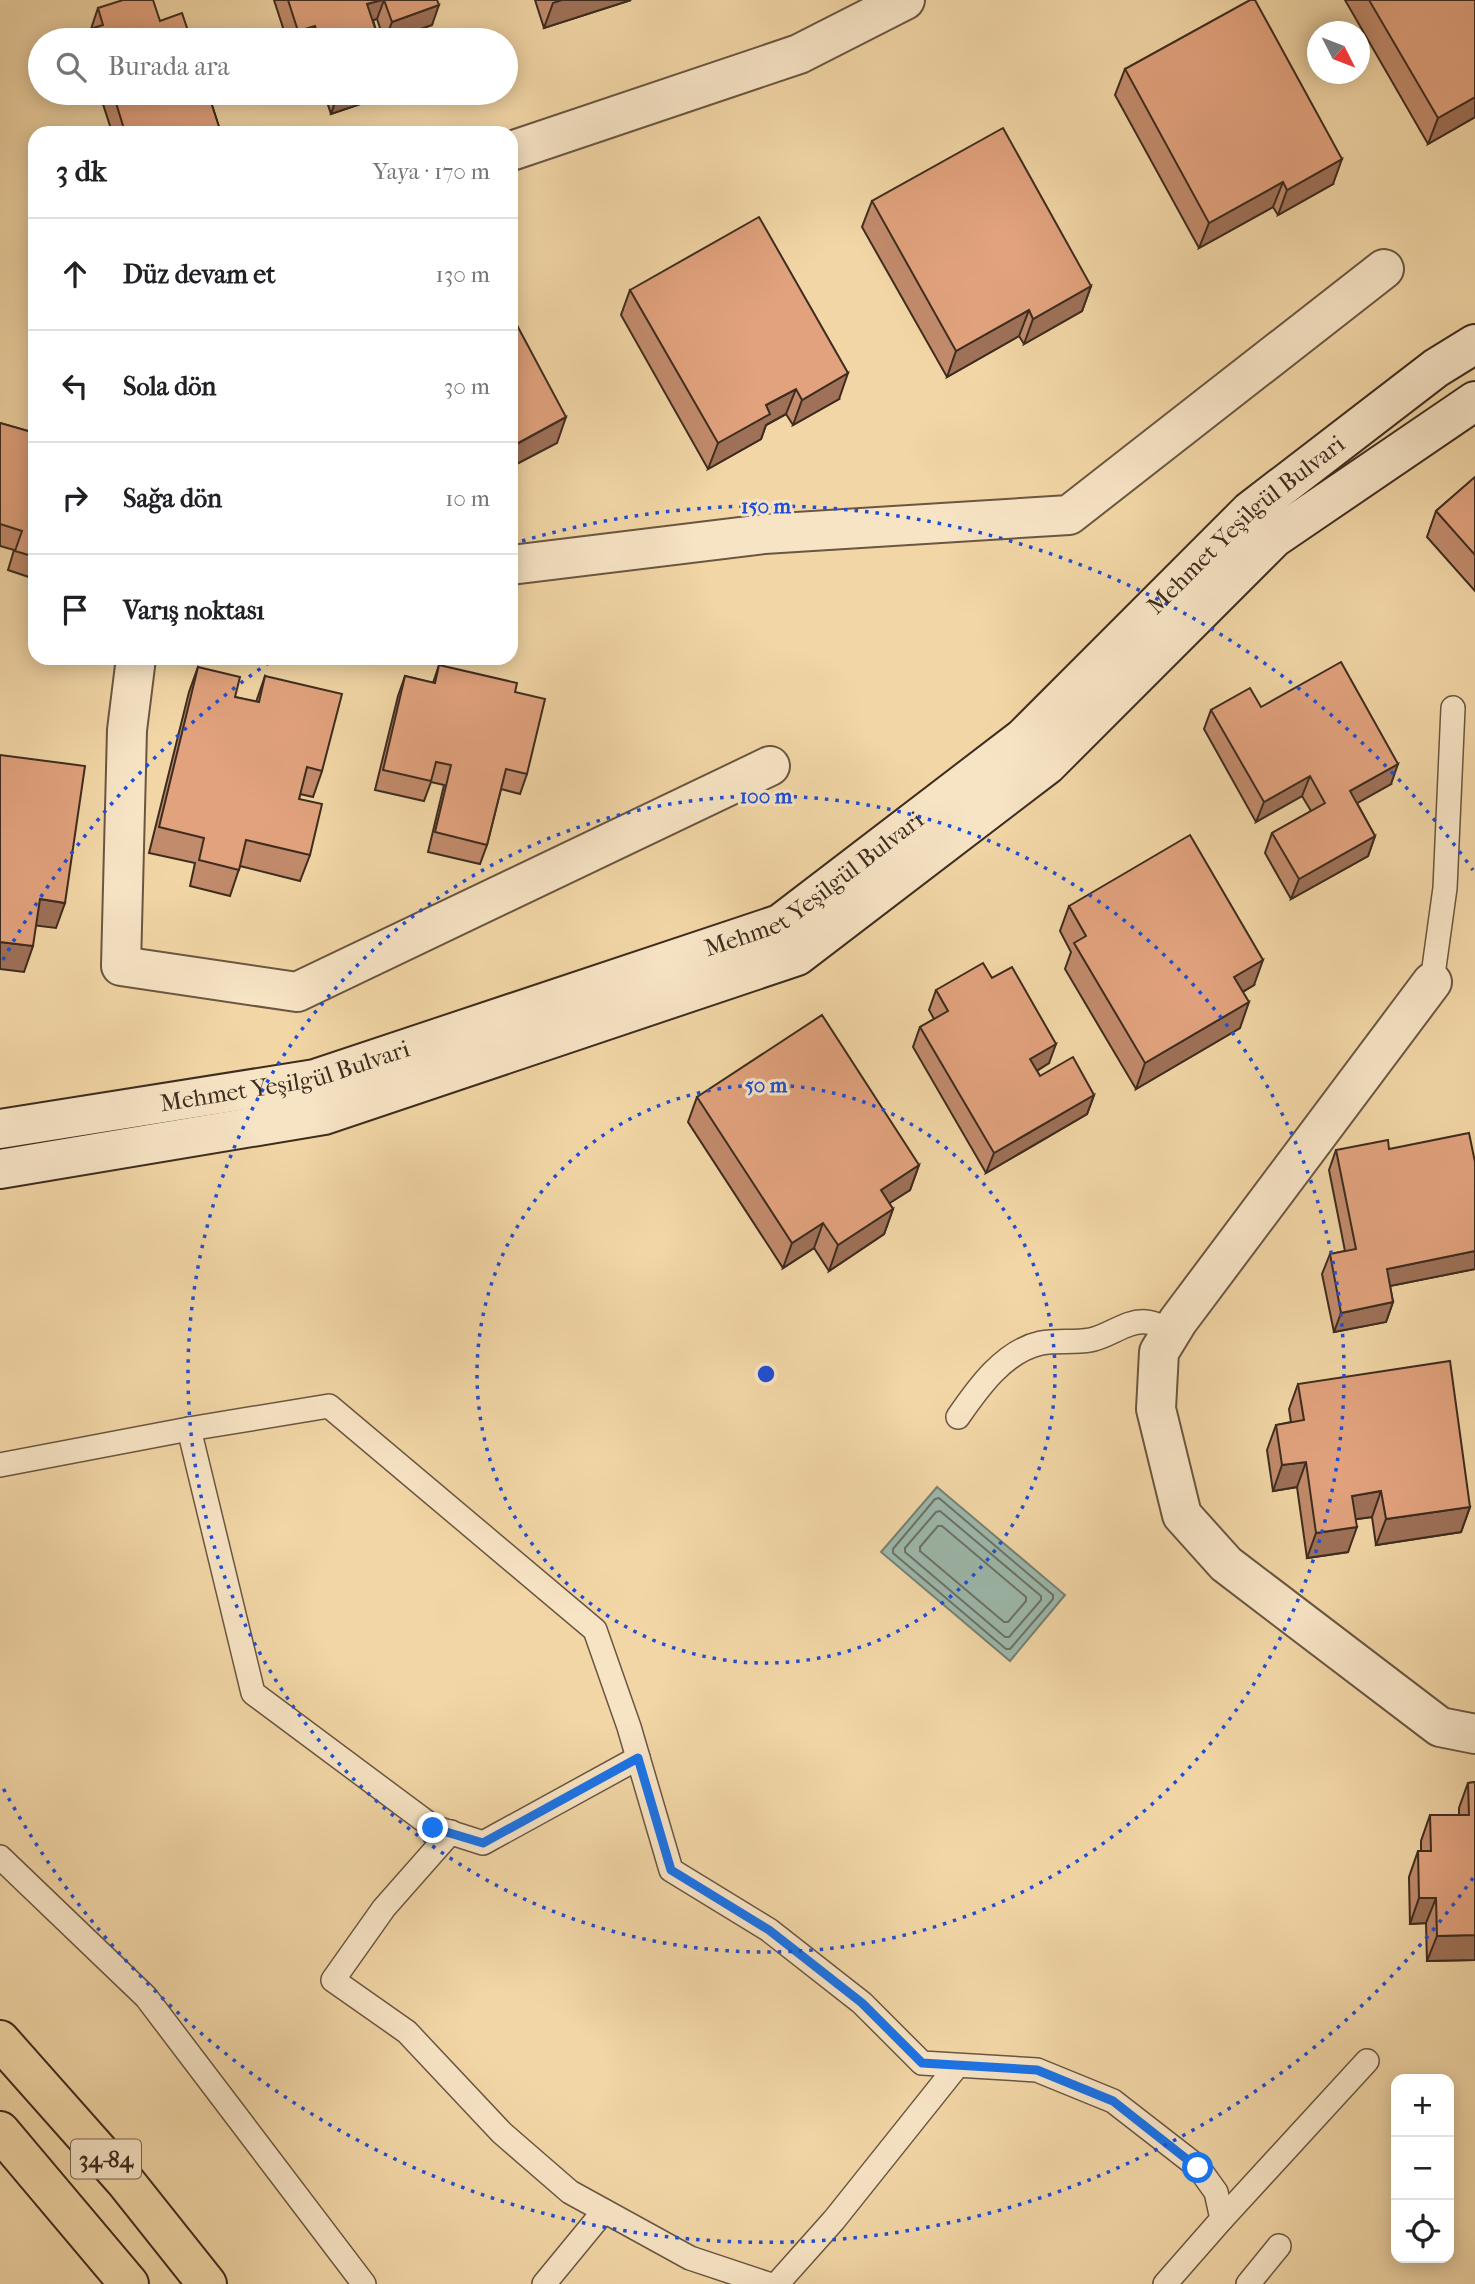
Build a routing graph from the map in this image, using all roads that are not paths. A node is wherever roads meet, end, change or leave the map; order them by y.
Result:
1 (905, 0) edge
2 (518, 148) edge
3 (1384, 269) dead end
4 (1475, 344) edge
5 (1475, 401) edge
6 (518, 564) edge
7 (135, 665) edge
8 (1453, 708) dead end
9 (770, 765) dead end
10 (1432, 982) joint
11 (0, 1129) edge
12 (0, 1169) edge
13 (1172, 1331) junction
14 (958, 1417) dead end
15 (189, 1429) junction
16 (0, 1465) edge
17 (1475, 1734) edge
18 (638, 1758) junction
19 (451, 1832) junction
20 (0, 1857) edge
21 (0, 2040) edge
22 (1367, 2061) dead end
23 (957, 2066) junction
24 (2, 2136) edge
25 (604, 2211) junction
26 (1222, 2218) junction
27 (1279, 2246) dead end
28 (129, 2284) edge
29 (207, 2284) edge
30 (364, 2284) edge
31 (544, 2284) edge
32 (768, 2284) edge
33 (777, 2284) edge
34 (1165, 2284) edge
35 (1248, 2284) edge

1 - 2 main road
3 - 6 main road
4 - 11 main road, Mehmet Yeşilgül Bulvari
5 - 12 main road, Mehmet Yeşilgül Bulvari
7 - 9 main road
8 - 10 lane
10 - 13 main road
13 - 14 lane
13 - 17 main road
15 - 16 lane
15 - 18 lane
15 - 19 lane
18 - 19 lane
18 - 23 lane
19 - 25 lane
20 - 30 lane
21 - 29 main road, 34-84
22 - 26 lane
23 - 26 lane
23 - 33 lane
24 - 28 main road, 34-84
25 - 31 lane
25 - 32 lane
26 - 34 lane
27 - 35 lane

